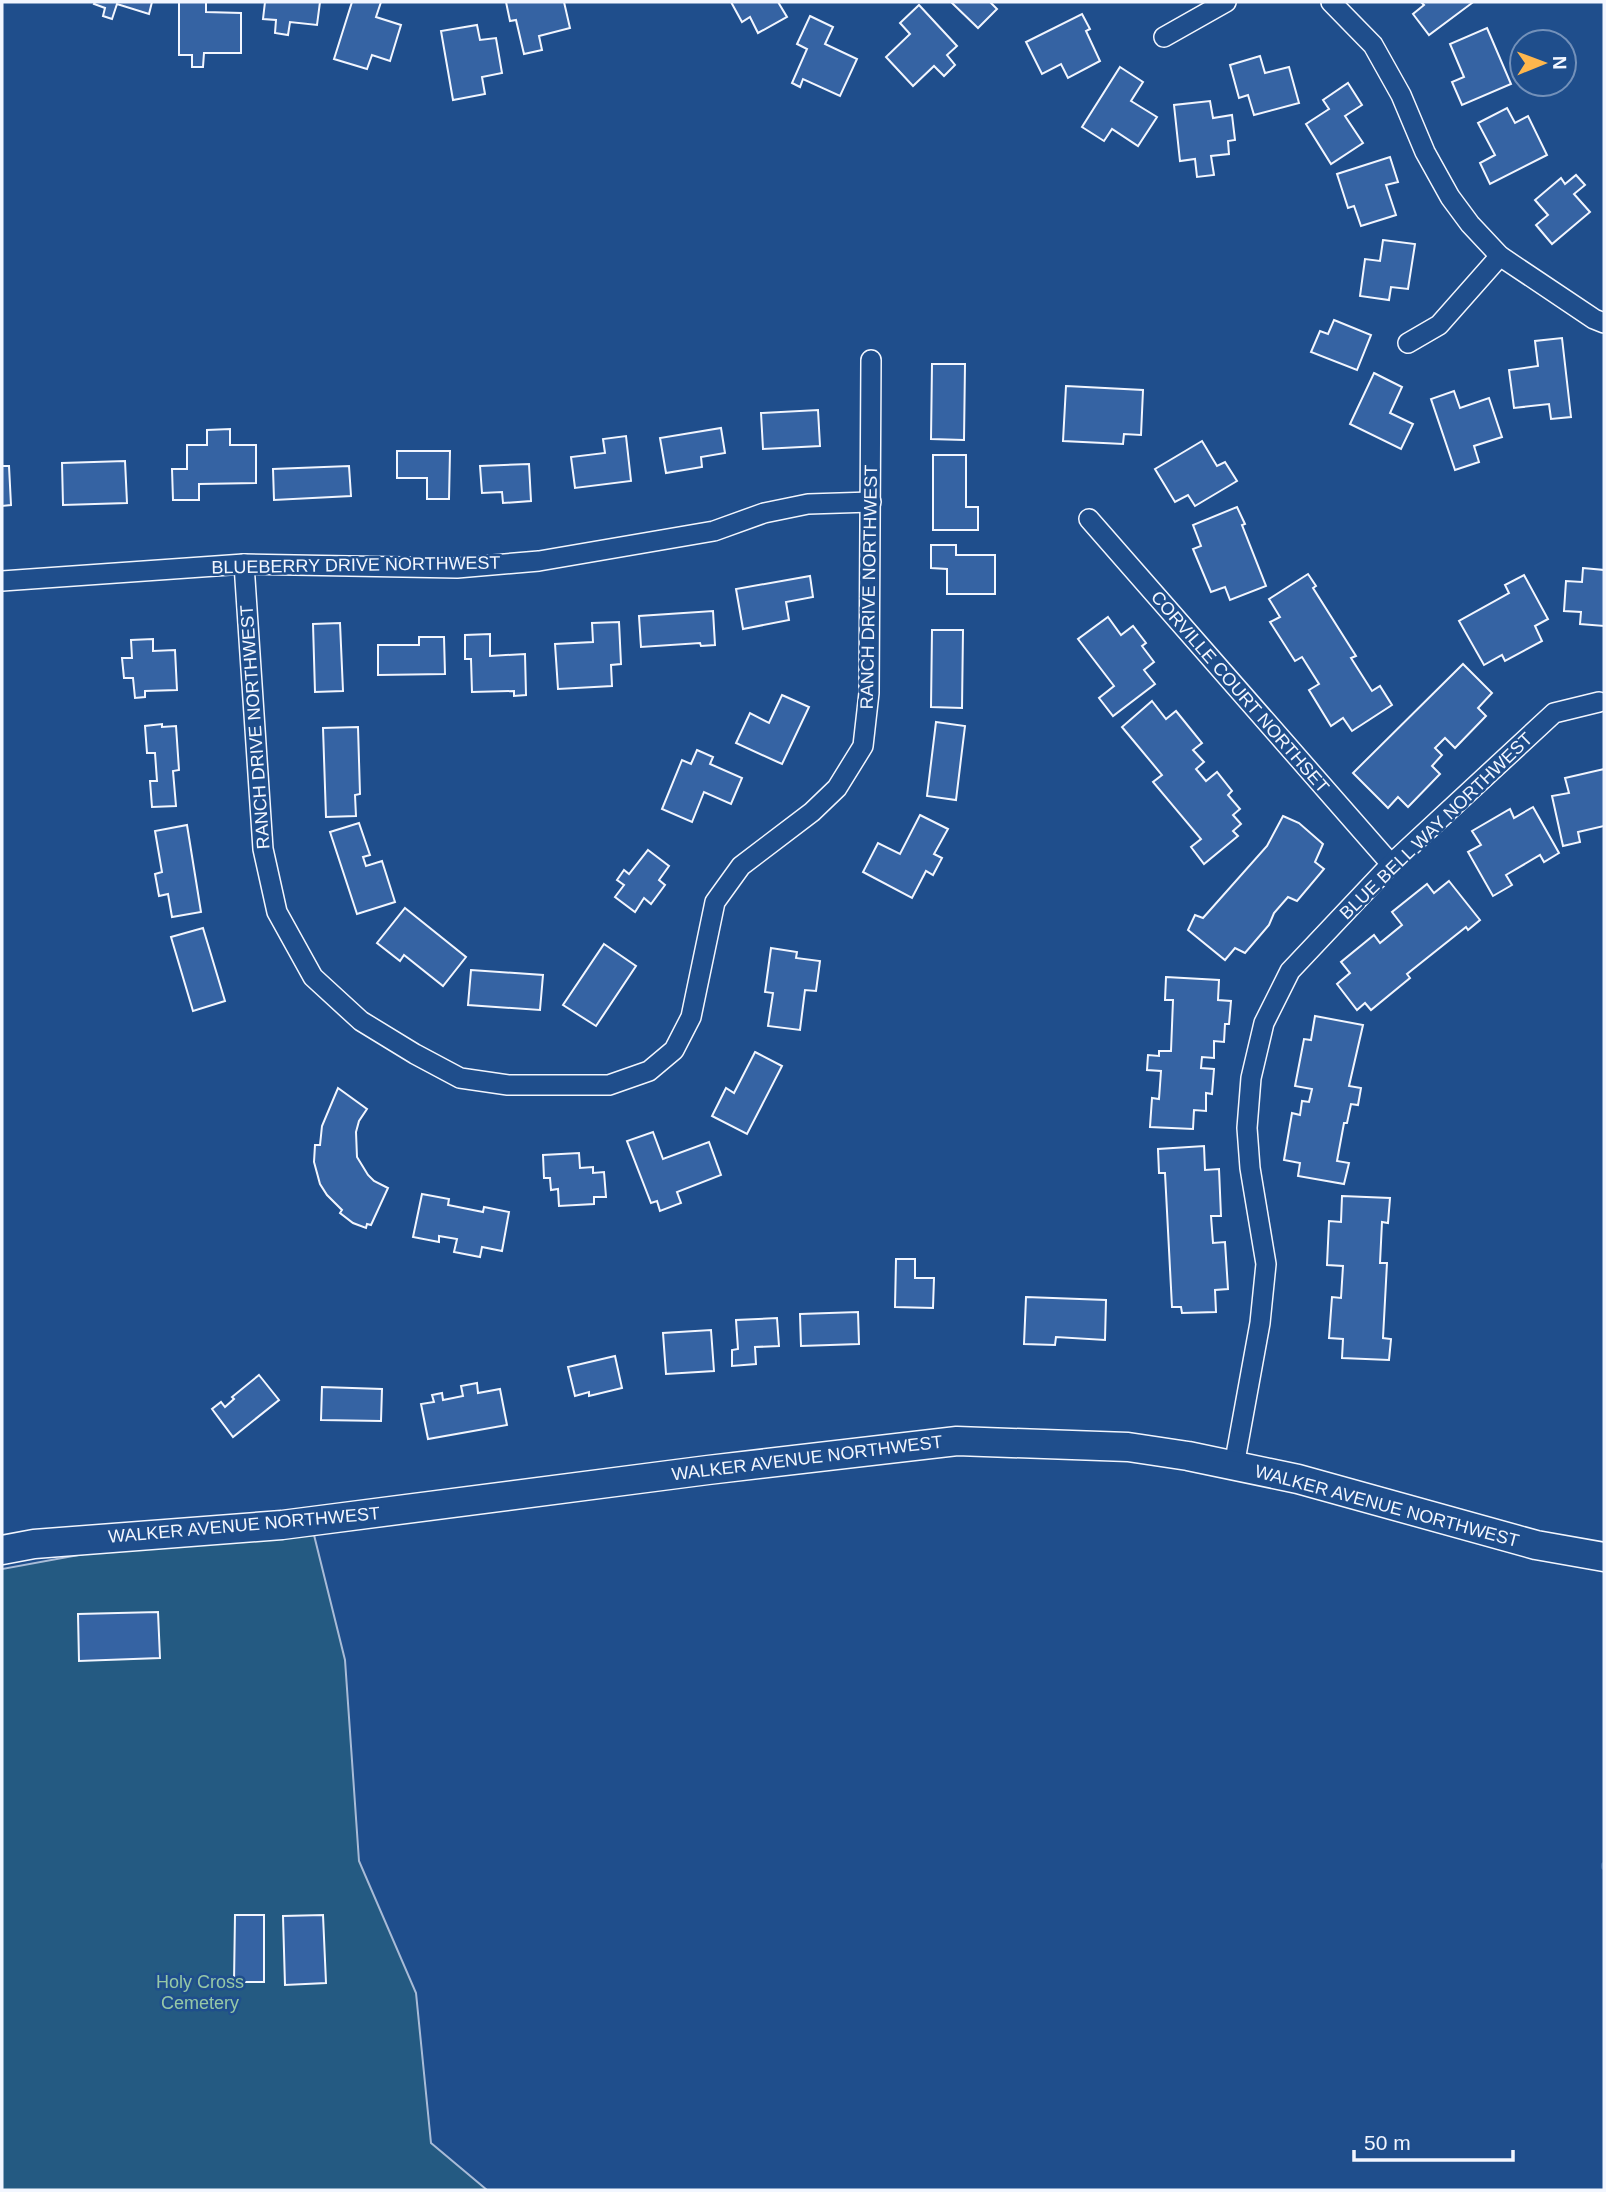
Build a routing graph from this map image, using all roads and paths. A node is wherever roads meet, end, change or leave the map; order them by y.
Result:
1 (1226, 2) edge
2 (1331, 2) edge
3 (1164, 37) dead end
4 (1500, 256) junction
5 (1604, 323) edge
6 (1408, 343) dead end
7 (872, 360) dead end
8 (871, 502) junction
9 (1089, 519) dead end
10 (244, 564) junction
11 (2, 581) edge
12 (1599, 702) dead end
13 (1391, 864) junction
14 (1234, 1466) junction
15 (2, 1550) edge
16 (1604, 1557) edge

1 - 3 street
2 - 4 street
4 - 5 street
4 - 6 street
7 - 8 street, RANCH DRIVE NORTHWEST
8 - 10 street, BLUEBERRY DRIVE NORTHWEST
8 - 10 street, RANCH DRIVE NORTHWEST
9 - 13 street, CORVILLE COURT NORTHSET
10 - 11 street, BLUEBERRY DRIVE NORTHWEST
12 - 13 street, BLUE BELL WAY NORTHWEST
13 - 14 street, BLUE BELL WAY NORTHWEST
14 - 15 main road, WALKER AVENUE NORTHWEST
14 - 16 main road, WALKER AVENUE NORTHWEST

